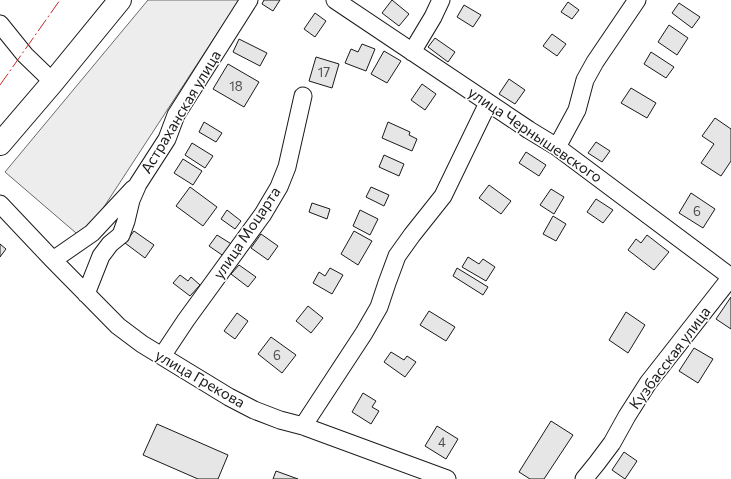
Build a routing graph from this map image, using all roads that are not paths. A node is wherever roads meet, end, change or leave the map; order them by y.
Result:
1 (120, 0) edge
2 (250, 0) edge
3 (335, 0) edge
4 (441, 0) edge
5 (637, 0) edge
6 (0, 24) edge
7 (412, 52) junction
8 (53, 82) junction
9 (303, 96) dead end
10 (488, 104) junction
11 (0, 144) edge
12 (558, 146) junction
13 (138, 184) junction
14 (0, 204) edge
15 (53, 260) junction
16 (731, 277) edge
17 (86, 294) junction
18 (162, 356) junction
19 (303, 426) junction
20 (447, 479) edge
21 (584, 479) edge

1 - 8 main road
2 - 13 street, Астраханская улица
3 - 7 street, улица Чернышевского
4 - 7 street
5 - 12 street
6 - 8 street
7 - 10 street, улица Чернышевского
8 - 11 main road
9 - 18 street, улица Моцарта
10 - 12 street, улица Чернышевского
10 - 19 street
12 - 16 street, улица Чернышевского
13 - 15 street, Астраханская улица
13 - 17 street, Астраханская улица
14 - 15 street, улица Грекова
15 - 17 street, улица Грекова
16 - 21 street, Кузбасская улица
17 - 18 street, улица Грекова
18 - 19 street, улица Грекова
19 - 20 street, улица Грекова

